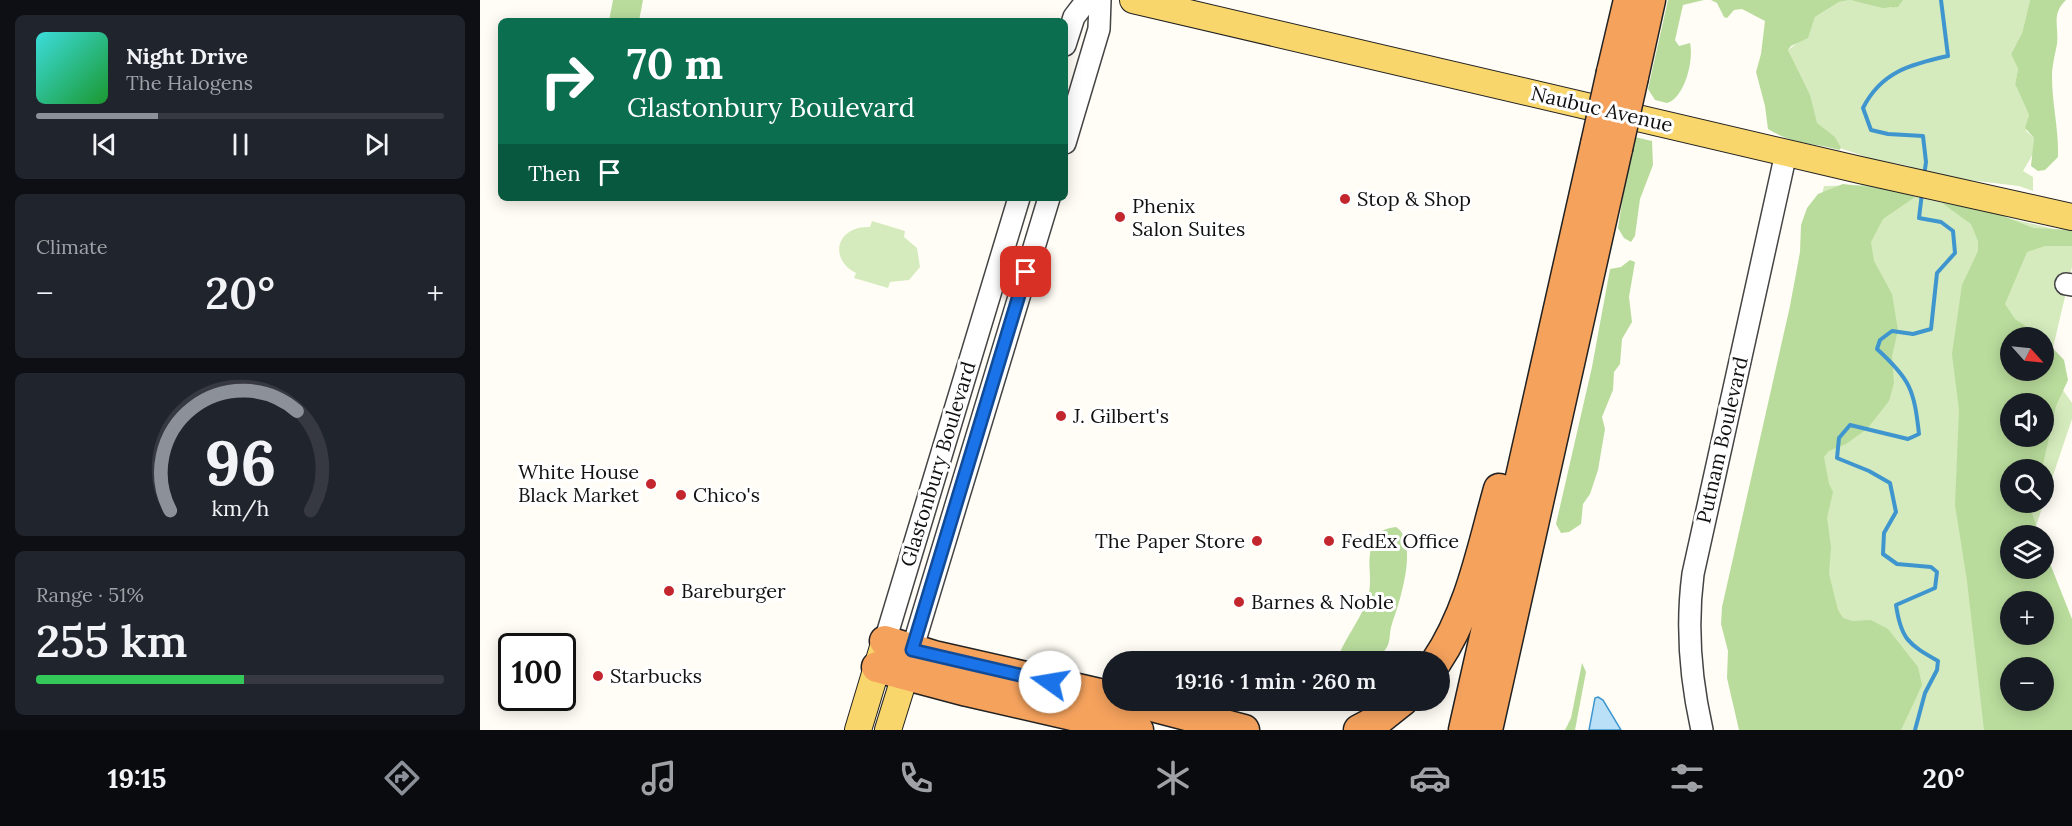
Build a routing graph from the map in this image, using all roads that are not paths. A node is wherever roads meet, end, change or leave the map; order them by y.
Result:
1 (1087, 0) edge
2 (1100, 0) edge
3 (1133, 0) edge
4 (1629, 0) edge
5 (1650, 0) edge
6 (1068, 36) edge
7 (1623, 75) junction
8 (1068, 133) edge
9 (1607, 146) junction
10 (1786, 153) junction
11 (1018, 201) edge
12 (1047, 201) edge
13 (2072, 217) edge
14 (995, 275) junction
15 (1023, 284) junction
16 (988, 301) junction
17 (1560, 305) junction
18 (1015, 309) junction
19 (1527, 552) junction
20 (1443, 651) edge
21 (895, 659) junction
22 (1102, 695) edge
23 (1172, 711) edge
24 (1389, 711) edge
25 (858, 730) edge
26 (888, 730) edge
27 (1138, 730) edge
28 (1244, 730) edge
29 (1359, 730) edge
30 (1464, 730) edge
31 (1487, 730) edge
32 (1506, 730) edge
33 (1702, 730) edge

1 - 6 street
2 - 8 street
3 - 10 main road, Naubuc Avenue
4 - 7 highway
5 - 7 highway
7 - 9 highway, bridge
9 - 17 highway
9 - 19 highway
10 - 13 main road, Naubuc Avenue
10 - 33 street, Putnam Boulevard
11 - 14 street, Glastonbury Boulevard
12 - 15 street, Glastonbury Boulevard
14 - 15 street
14 - 16 street, Glastonbury Boulevard
15 - 18 street, Glastonbury Boulevard
16 - 18 street
16 - 21 street, Glastonbury Boulevard
17 - 20 highway
17 - 30 highway
18 - 21 street, Glastonbury Boulevard
19 - 31 highway
19 - 32 highway
21 - 22 highway
21 - 25 main road, Glastonbury Boulevard
21 - 26 main road, Glastonbury Boulevard
21 - 27 highway
23 - 28 highway
24 - 29 highway

